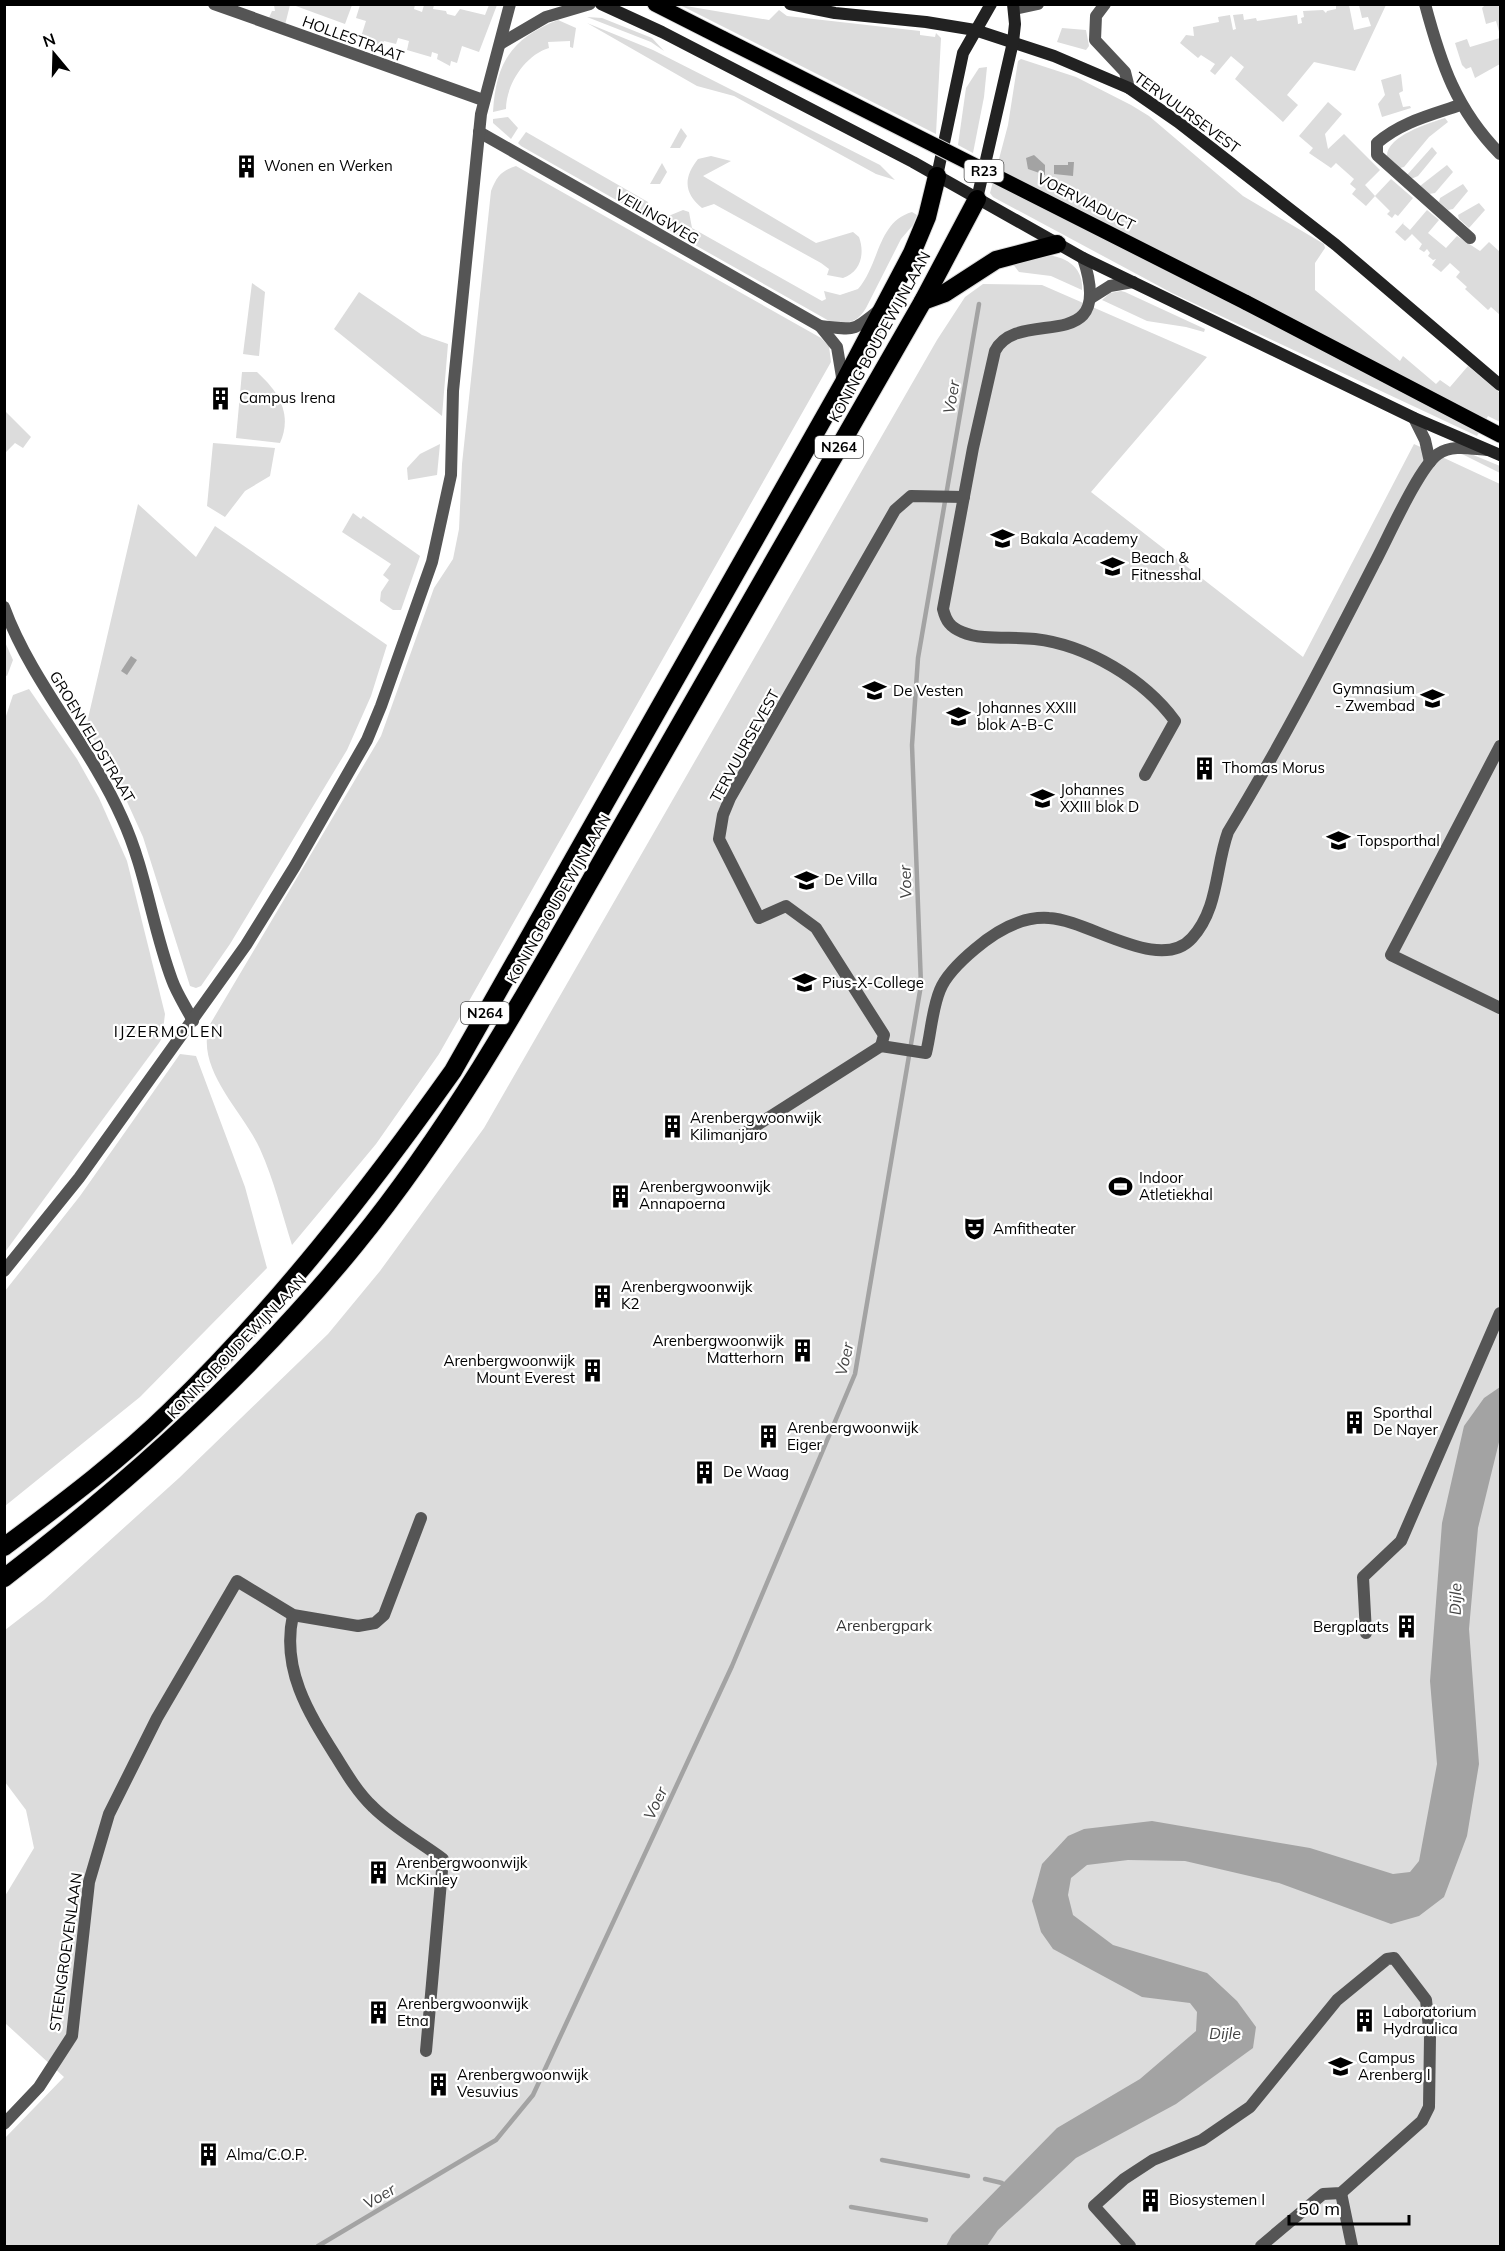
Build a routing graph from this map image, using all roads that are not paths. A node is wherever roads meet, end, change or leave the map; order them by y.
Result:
1 (214, 4) edge
2 (510, 4) edge
3 (590, 4) edge
4 (601, 4) edge
5 (640, 4) edge
6 (655, 4) edge
7 (790, 4) edge
8 (991, 4) edge
9 (1038, 4) edge
10 (1105, 4) edge
11 (1425, 4) edge
12 (1014, 7) edge
13 (674, 15) junction
14 (975, 30) junction
15 (1013, 42) junction
16 (500, 44) junction
17 (1129, 88) junction
18 (483, 100) junction
19 (1460, 105) junction
20 (479, 132) junction
21 (1500, 154) edge
22 (937, 176) junction
23 (977, 199) junction
24 (1470, 237) dead end
25 (1057, 244) junction
26 (1083, 258) junction
27 (1133, 282) junction
28 (1091, 298) junction
29 (923, 301) junction
30 (886, 303) junction
31 (820, 326) junction
32 (843, 384) junction
33 (1500, 385) edge
34 (1414, 418) junction
35 (1500, 433) edge
36 (1495, 453) edge
37 (1430, 462) junction
38 (959, 497) junction
39 (4, 607) edge
40 (1500, 746) edge
41 (1145, 775) dead end
42 (1500, 1008) edge
43 (193, 1021) junction
44 (881, 1047) junction
45 (740, 1136) dead end
46 (4, 1271) edge
47 (1500, 1313) edge
48 (421, 1518) dead end
49 (4, 1547) edge
50 (4, 1578) edge
51 (292, 1616) junction
52 (1366, 1633) dead end
53 (426, 2051) dead end
54 (4, 2124) edge
55 (1341, 2193) junction
56 (1130, 2247) edge
57 (1261, 2247) edge
58 (1352, 2247) edge

1 - 18 street, HOLLESTRAAT
2 - 16 street
3 - 16 street
4 - 22 main road, R23
5 - 13 main road, VOERVIADUCT / R23
6 - 13 main road, VOERVIADUCT / R23
7 - 14 main road, TERVUURSEVEST
8 - 14 main road
9 - 12 street
10 - 17 street
11 - 19 street
12 - 15 main road
13 - 35 main road, VOERVIADUCT / R23, bridge
14 - 15 main road, TERVUURSEVEST
14 - 22 main road
15 - 17 main road, TERVUURSEVEST
15 - 23 main road
16 - 18 street
17 - 33 main road, TERVUURSEVEST
18 - 20 street
19 - 21 street
19 - 24 street
20 - 31 street, VEILINGWEG
20 - 43 street
22 - 23 main road, R23
22 - 30 highway, KONING BOUDEWIJNLAAN / N264
23 - 25 main road, R23
23 - 29 highway, KONING BOUDEWIJNLAAN / N264
25 - 26 main road, R23
25 - 29 highway
26 - 27 main road, R23
26 - 28 street
27 - 28 street
27 - 34 main road, R23
28 - 38 street
29 - 50 highway, KONING BOUDEWIJNLAAN / N264
30 - 31 street, VEILINGWEG
30 - 32 highway, KONING BOUDEWIJNLAAN / N264
31 - 32 street, VEILINGWEG
32 - 49 highway, KONING BOUDEWIJNLAAN / N264
34 - 36 main road, R23
34 - 37 street
36 - 37 street
37 - 44 street
38 - 41 street
38 - 44 street, TERVUURSEVEST
39 - 43 street, GROENVELDSTRAAT
40 - 42 street
43 - 46 street
44 - 45 street
47 - 52 street
48 - 51 street
51 - 53 street
51 - 54 street, STEENGROEVENLAAN
55 - 56 street
55 - 57 street
55 - 58 street

